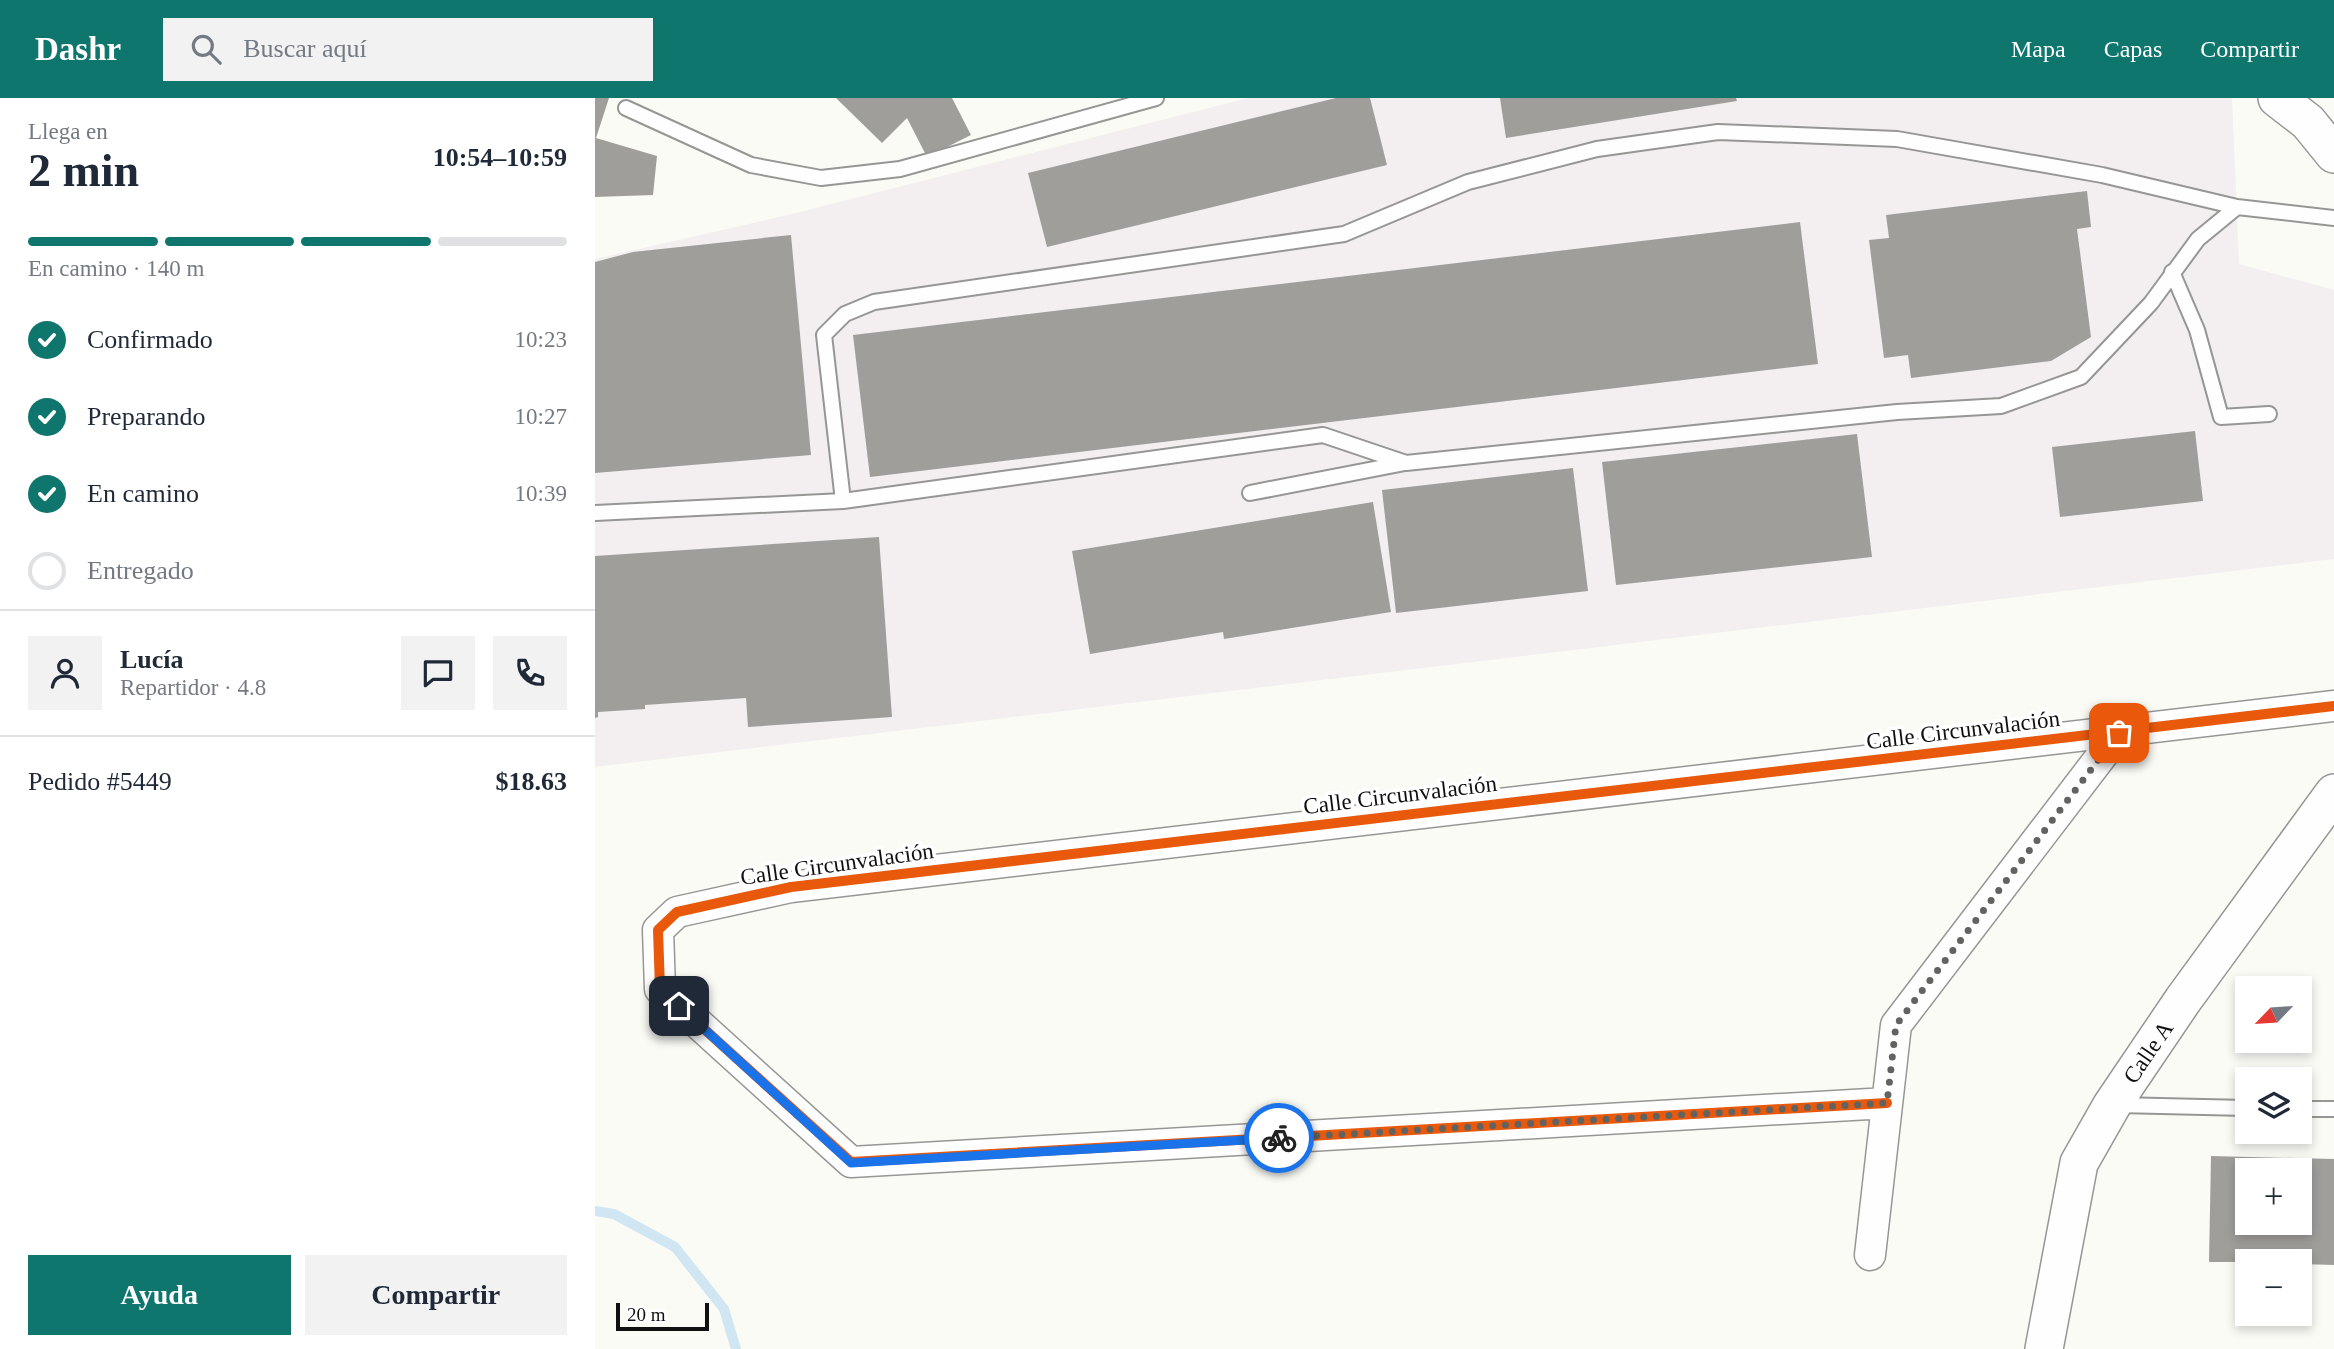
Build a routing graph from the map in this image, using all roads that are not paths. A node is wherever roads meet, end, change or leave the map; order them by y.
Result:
1 (1156, 98) edge
2 (2277, 98) edge
3 (626, 108) dead end
4 (2334, 154) edge
5 (2237, 207) junction
6 (2334, 218) edge
7 (2172, 272) junction
8 (2269, 414) dead end
9 (1406, 463) junction
10 (1249, 493) dead end
11 (843, 501) junction
12 (595, 513) edge
13 (2334, 706) edge
14 (2119, 733) junction
15 (2334, 793) edge
16 (1887, 1103) junction
17 (2112, 1105) junction
18 (2235, 1108) edge
19 (2312, 1109) edge
20 (2334, 1110) edge
21 (1870, 1255) dead end
22 (2044, 1349) edge

1 - 3 lane
2 - 4 street
5 - 6 lane
5 - 7 lane
5 - 11 lane
7 - 8 lane
7 - 9 lane
9 - 10 lane
9 - 11 lane
11 - 12 lane
13 - 14 street, Calle Circunvalación
14 - 16 street
14 - 16 street, Calle Circunvalación
15 - 17 street, Calle A
16 - 21 street
17 - 18 lane
17 - 22 street, Calle A
19 - 20 lane

